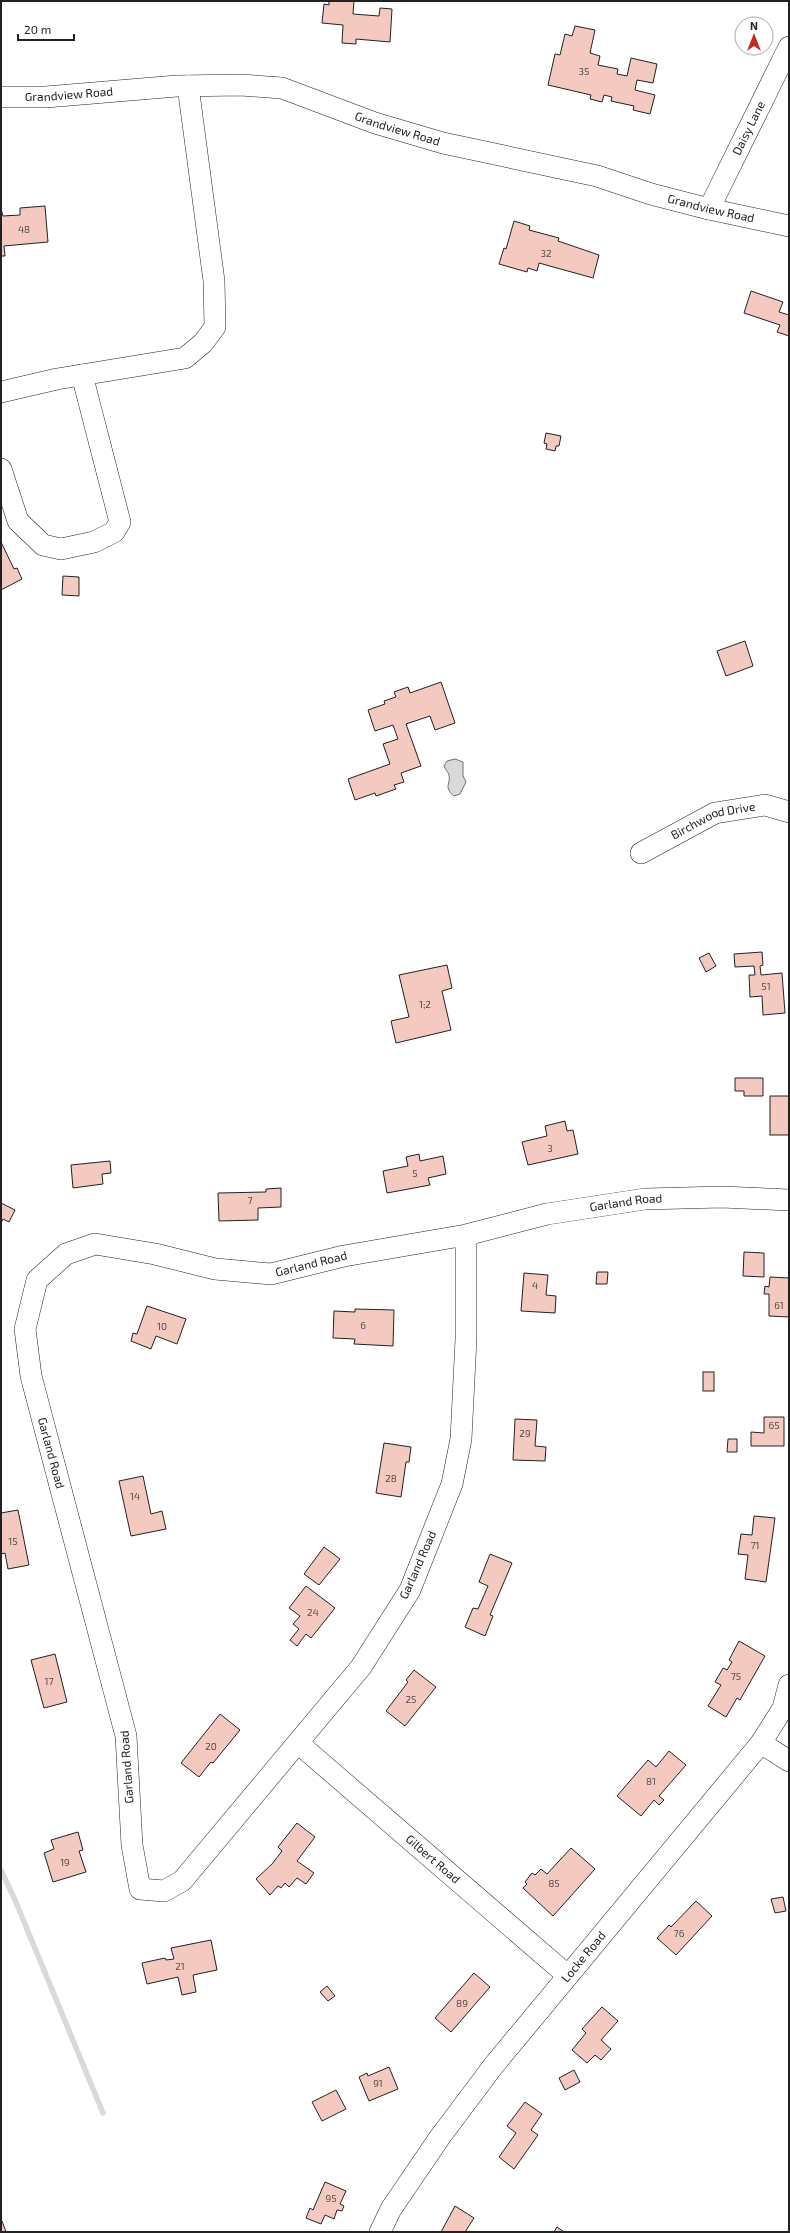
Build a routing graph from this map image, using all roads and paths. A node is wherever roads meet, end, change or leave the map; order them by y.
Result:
1 (789, 48) edge
2 (188, 86) junction
3 (1, 97) edge
4 (708, 209) junction
5 (789, 226) edge
6 (82, 375) junction
7 (1, 392) edge
8 (1, 469) edge
9 (789, 812) edge
10 (641, 853) dead end
11 (789, 1200) edge
12 (466, 1235) junction
13 (789, 1685) edge
14 (298, 1743) junction
15 (762, 1743) junction
16 (789, 1762) edge
17 (567, 1975) junction
18 (380, 2232) edge

1 - 4 street, Daisy Lane
2 - 3 street, Grandview Road
2 - 4 street, Grandview Road
2 - 6 street
4 - 5 street, Grandview Road
6 - 7 street
6 - 8 street
9 - 10 street, Birchwood Drive
11 - 12 street, Garland Road
12 - 14 street, Garland Road
12 - 14 street, Garland Road
13 - 15 street, Locke Road
14 - 17 street, Gilbert Road
15 - 16 street
15 - 17 street, Locke Road
17 - 18 street, Locke Road

